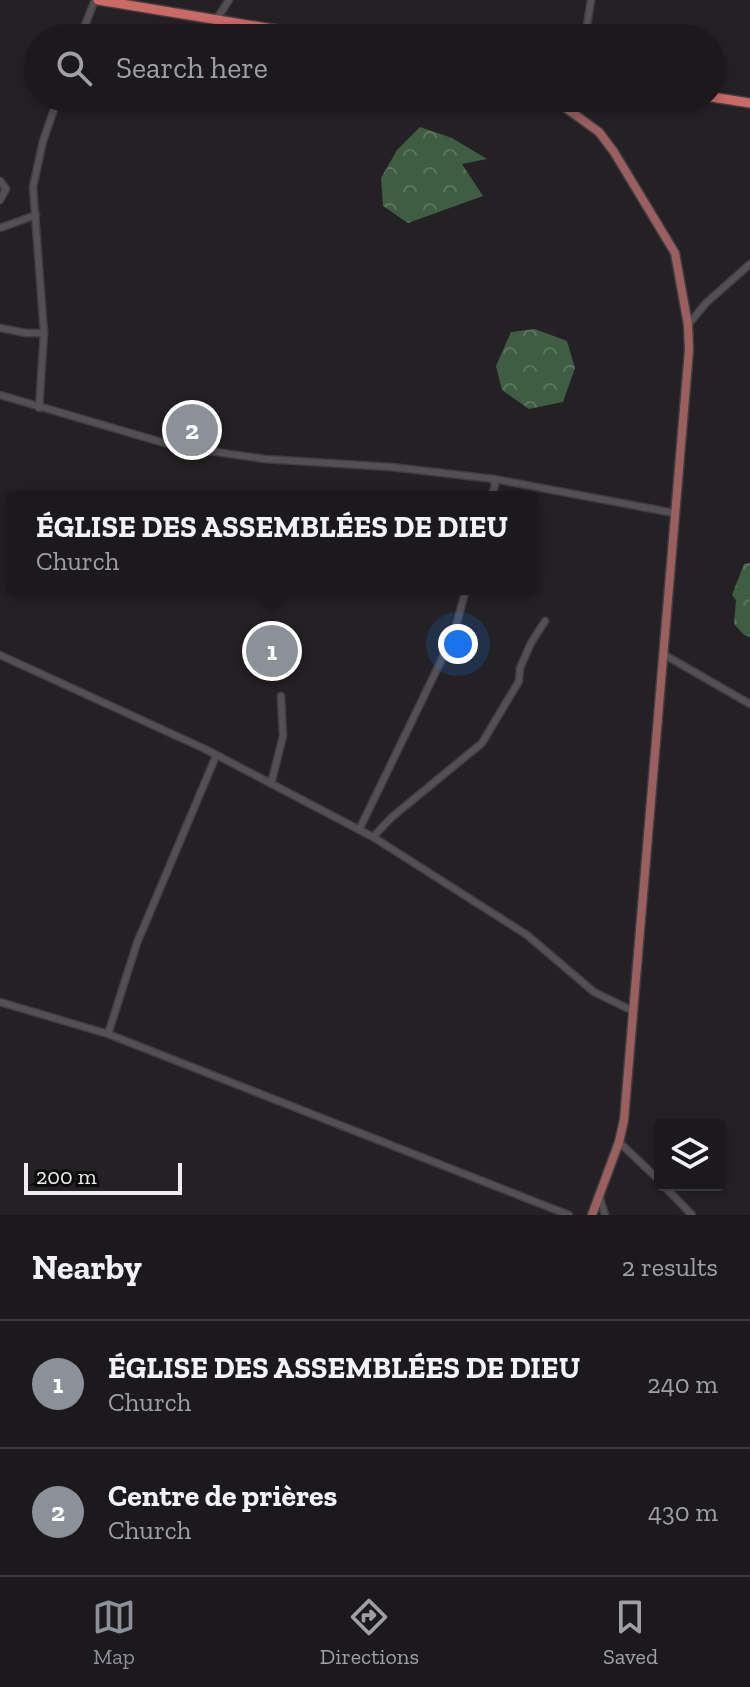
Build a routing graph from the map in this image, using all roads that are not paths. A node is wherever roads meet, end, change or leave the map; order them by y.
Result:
1 (98, 0) edge
2 (229, 0) edge
3 (591, 0) edge
4 (216, 20) junction
5 (87, 24) edge
6 (241, 24) edge
7 (587, 24) edge
8 (726, 99) edge
9 (750, 103) edge
10 (53, 112) edge
11 (571, 112) edge
12 (0, 181) edge
13 (0, 200) edge
14 (36, 215) junction
15 (0, 228) edge
16 (750, 264) edge
17 (688, 325) junction
18 (0, 328) edge
19 (44, 333) junction
20 (0, 395) edge
21 (39, 408) junction
22 (494, 479) junction
23 (493, 491) edge
24 (674, 513) junction
25 (464, 595) edge
26 (545, 621) dead end
27 (662, 653) junction
28 (0, 655) edge
29 (281, 696) dead end
30 (750, 704) edge
31 (216, 756) junction
32 (271, 784) junction
33 (359, 830) junction
34 (373, 837) junction
35 (0, 1002) edge
36 (633, 1011) junction
37 (108, 1034) junction
38 (619, 1142) junction
39 (654, 1175) edge
40 (670, 1191) edge
41 (600, 1198) junction
42 (569, 1215) edge
43 (592, 1215) edge
44 (605, 1215) edge
45 (692, 1215) edge

1 - 4 highway
1 - 5 street
2 - 4 street
3 - 7 street
4 - 6 highway
8 - 9 highway
10 - 14 street
11 - 17 main road
12 - 13 street
14 - 15 street
14 - 19 street
16 - 17 street
17 - 24 main road
18 - 19 street
19 - 21 street
20 - 21 street
21 - 22 street
22 - 23 street
22 - 24 street
24 - 27 main road
25 - 33 street
26 - 34 street
27 - 30 street
27 - 36 main road
28 - 31 street
29 - 32 street
31 - 32 street
31 - 37 street
32 - 33 street
33 - 34 street
34 - 36 street
35 - 37 street
36 - 38 main road
37 - 42 street
38 - 39 street
38 - 41 main road
40 - 45 street
41 - 43 main road
41 - 44 street

